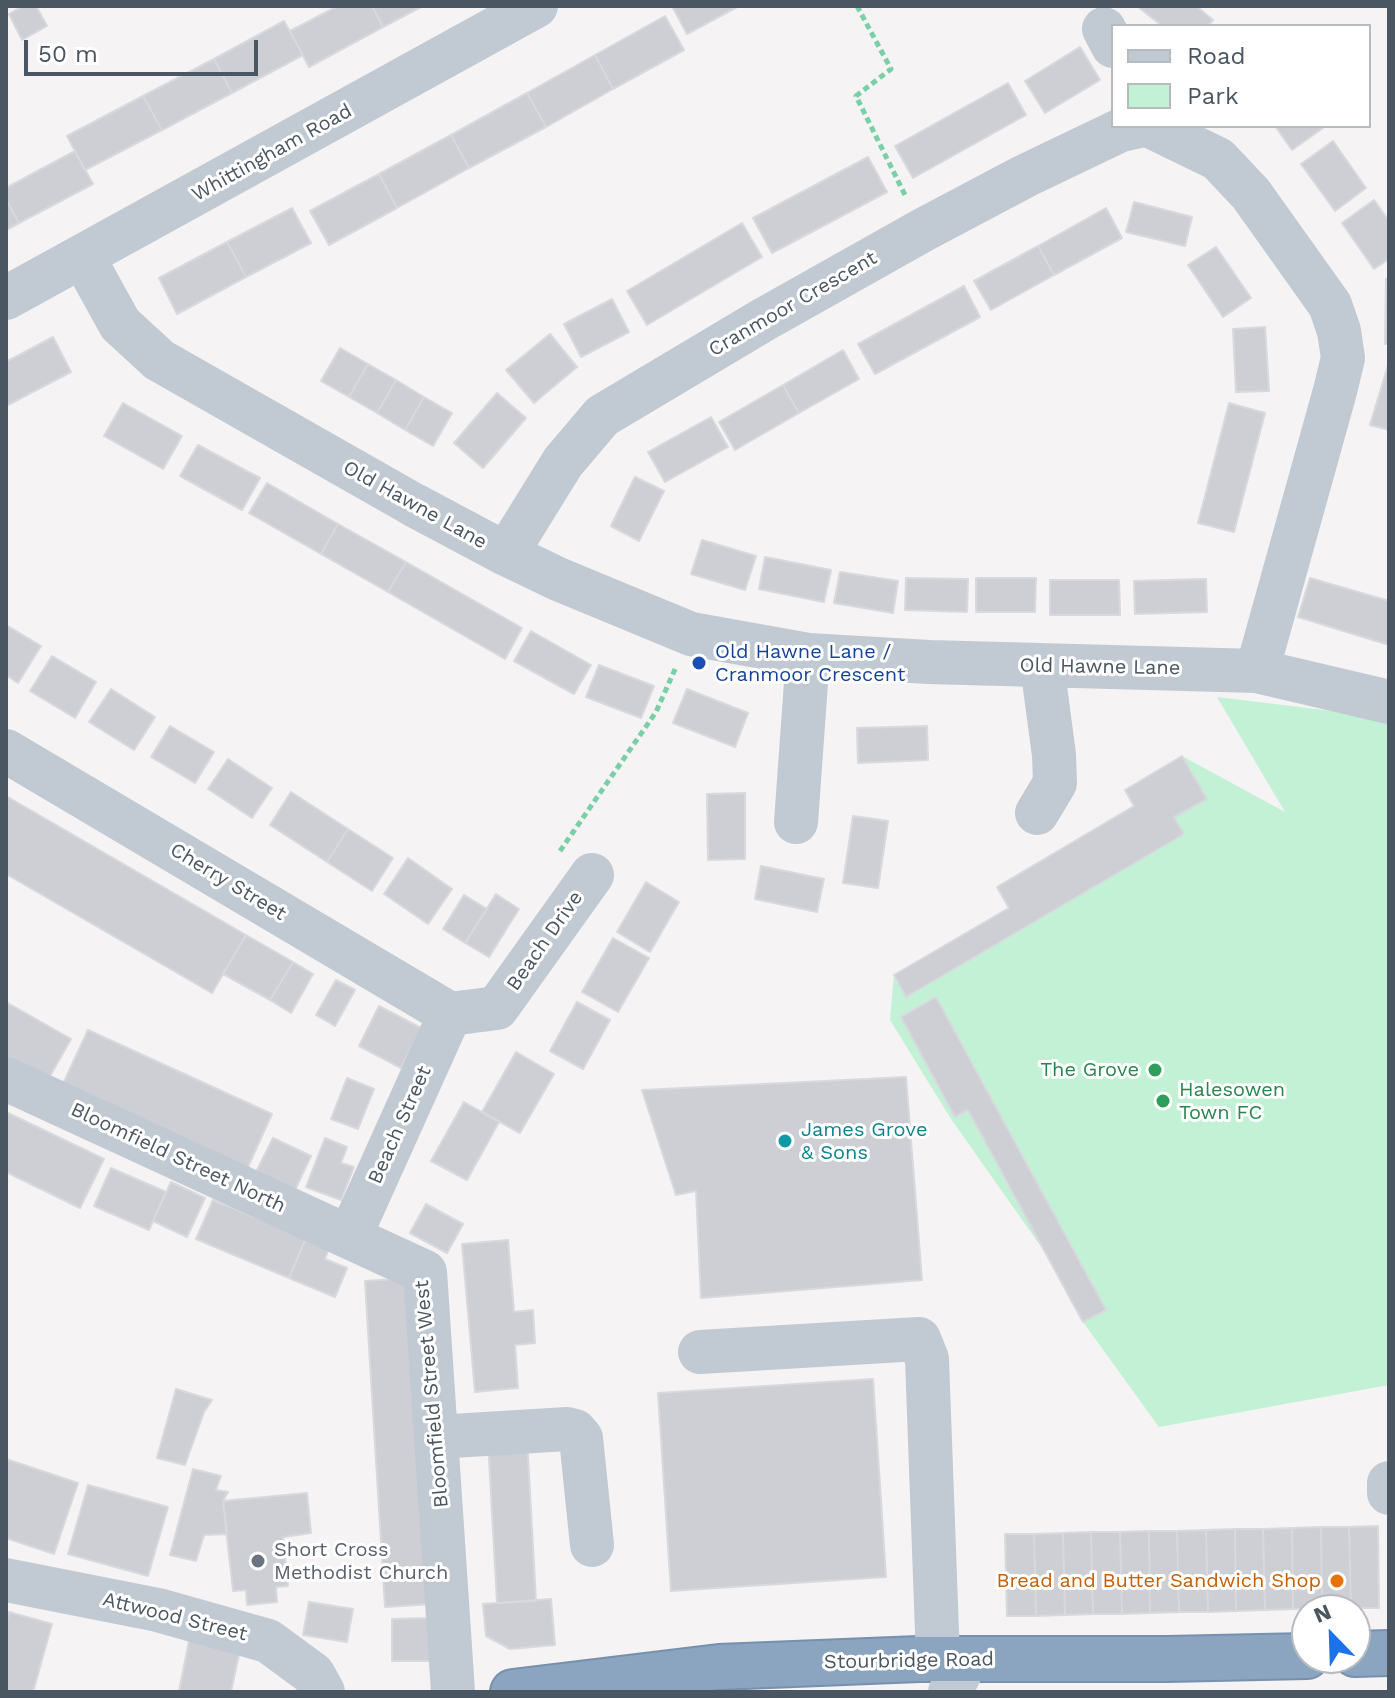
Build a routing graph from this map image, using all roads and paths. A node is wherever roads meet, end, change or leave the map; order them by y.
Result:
1 (536, 6) edge
2 (857, 6) edge
3 (1130, 128) edge
4 (1154, 128) edge
5 (923, 230) junction
6 (83, 257) junction
7 (6, 298) edge
8 (506, 554) junction
9 (691, 634) junction
10 (808, 655) junction
11 (1042, 665) junction
12 (1257, 671) junction
13 (1389, 702) edge
14 (6, 751) edge
15 (1037, 813) dead end
16 (796, 822) dead end
17 (573, 869) joint
18 (450, 1014) junction
19 (6, 1079) edge
20 (350, 1236) junction
21 (700, 1352) dead end
22 (436, 1437) junction
23 (1389, 1483) edge
24 (1389, 1493) edge
25 (592, 1545) dead end
26 (6, 1580) edge
27 (1291, 1656) edge
28 (951, 1670) edge
29 (720, 1680) edge
30 (323, 1692) edge
31 (453, 1692) edge
32 (513, 1692) edge

1 - 6 street, Whittingham Road
2 - 5 path
3 - 5 street, Cranmoor Crescent
4 - 12 street
5 - 8 street, Cranmoor Crescent
6 - 7 street, Whittingham Road
6 - 8 street, Old Hawne Lane
8 - 9 street, Old Hawne Lane
9 - 10 street, Old Hawne Lane
9 - 17 path
10 - 11 street, Old Hawne Lane
10 - 16 street
11 - 12 street, Old Hawne Lane
11 - 15 street
12 - 13 street, Old Hawne Lane
14 - 18 street, Cherry Street
17 - 18 street, Beach Drive
18 - 20 street, Beach Street
19 - 20 street, Bloomfield Street North
20 - 22 street, Bloomfield Street West
21 - 28 street
22 - 25 street
22 - 31 street, Bloomfield Street West
23 - 24 street
26 - 30 street, Attwood Street
27 - 28 highway, Stourbridge Road
28 - 29 highway, Stourbridge Road
29 - 32 highway, Stourbridge Road

